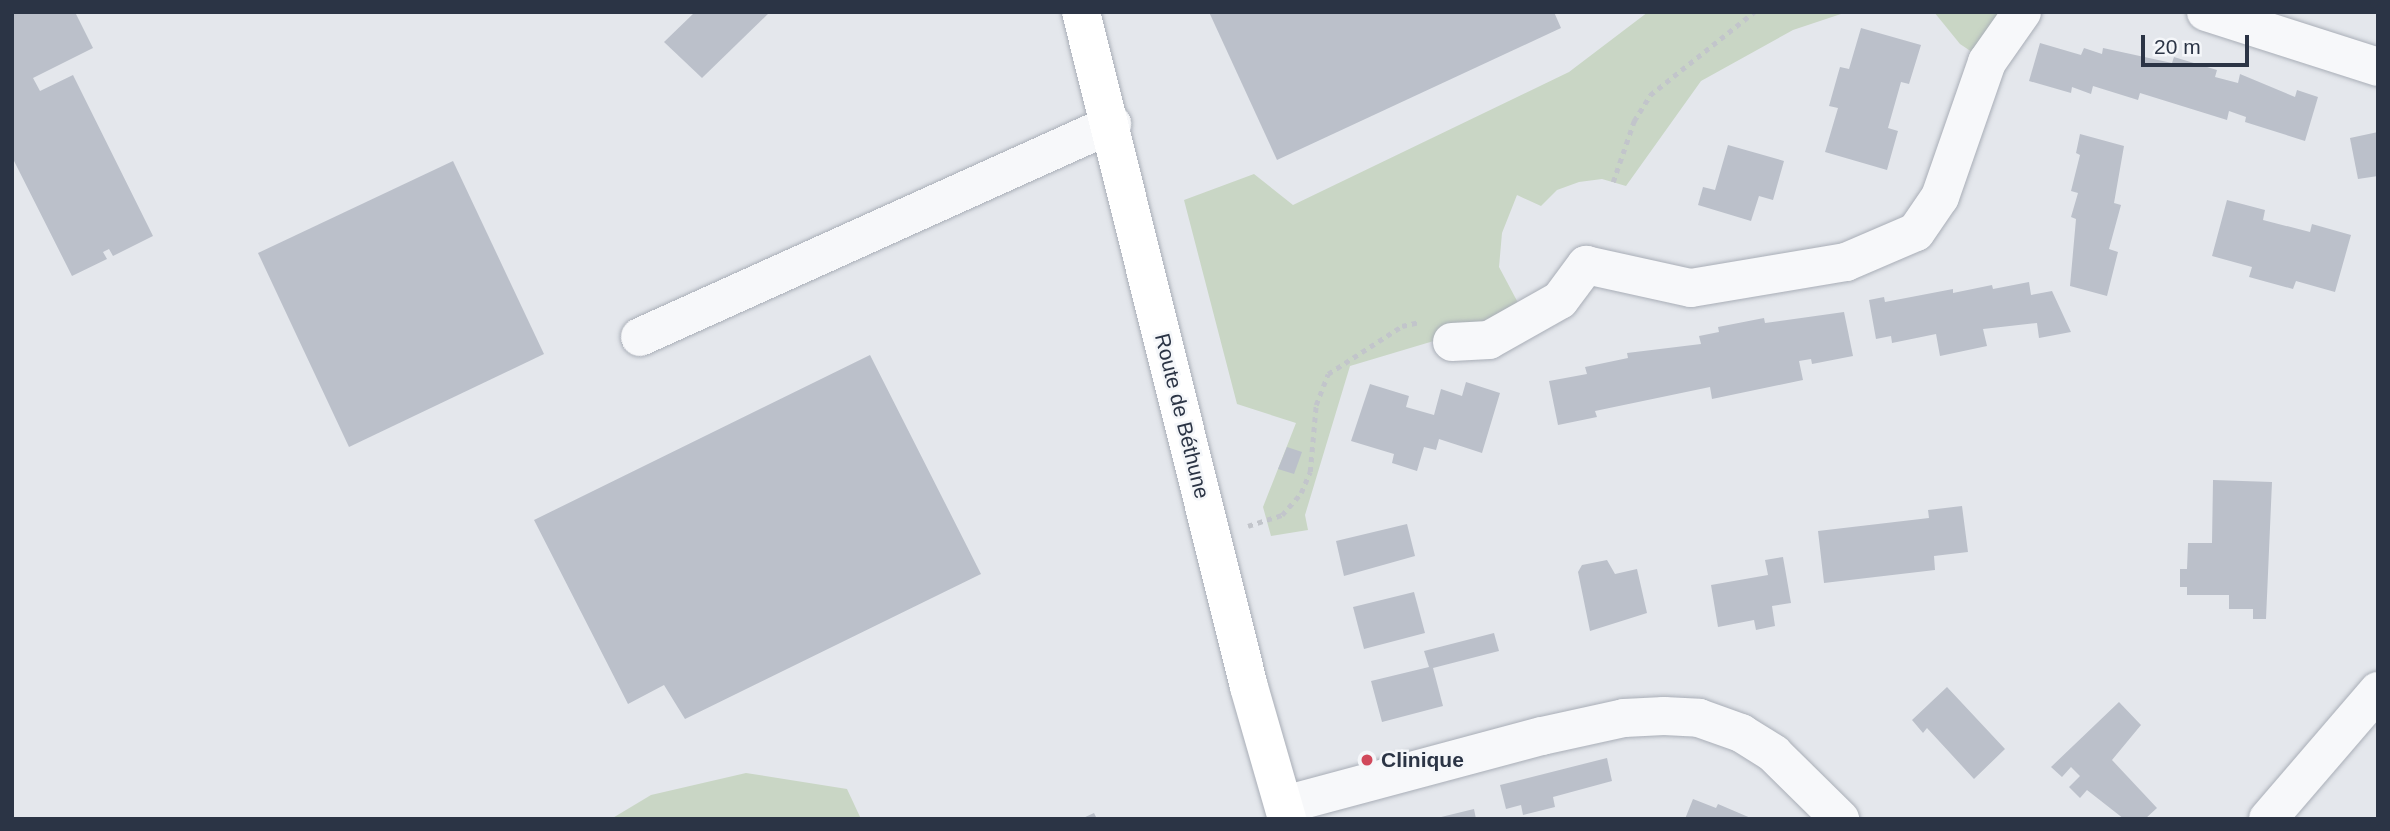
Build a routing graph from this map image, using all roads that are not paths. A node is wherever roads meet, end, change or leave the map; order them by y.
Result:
1 (1081, 12) edge
2 (2022, 12) edge
3 (2206, 12) edge
4 (2257, 20) edge
5 (2378, 67) edge
6 (1112, 124) junction
7 (640, 337) dead end
8 (1452, 342) road end
9 (2378, 691) edge
10 (1285, 812) edge
11 (1840, 819) edge
12 (2268, 819) edge

1 - 6 main road, Route de Béthune
2 - 8 street
3 - 4 street
4 - 5 street
6 - 7 street
6 - 10 main road, Route de Béthune
9 - 12 street
10 - 11 street

